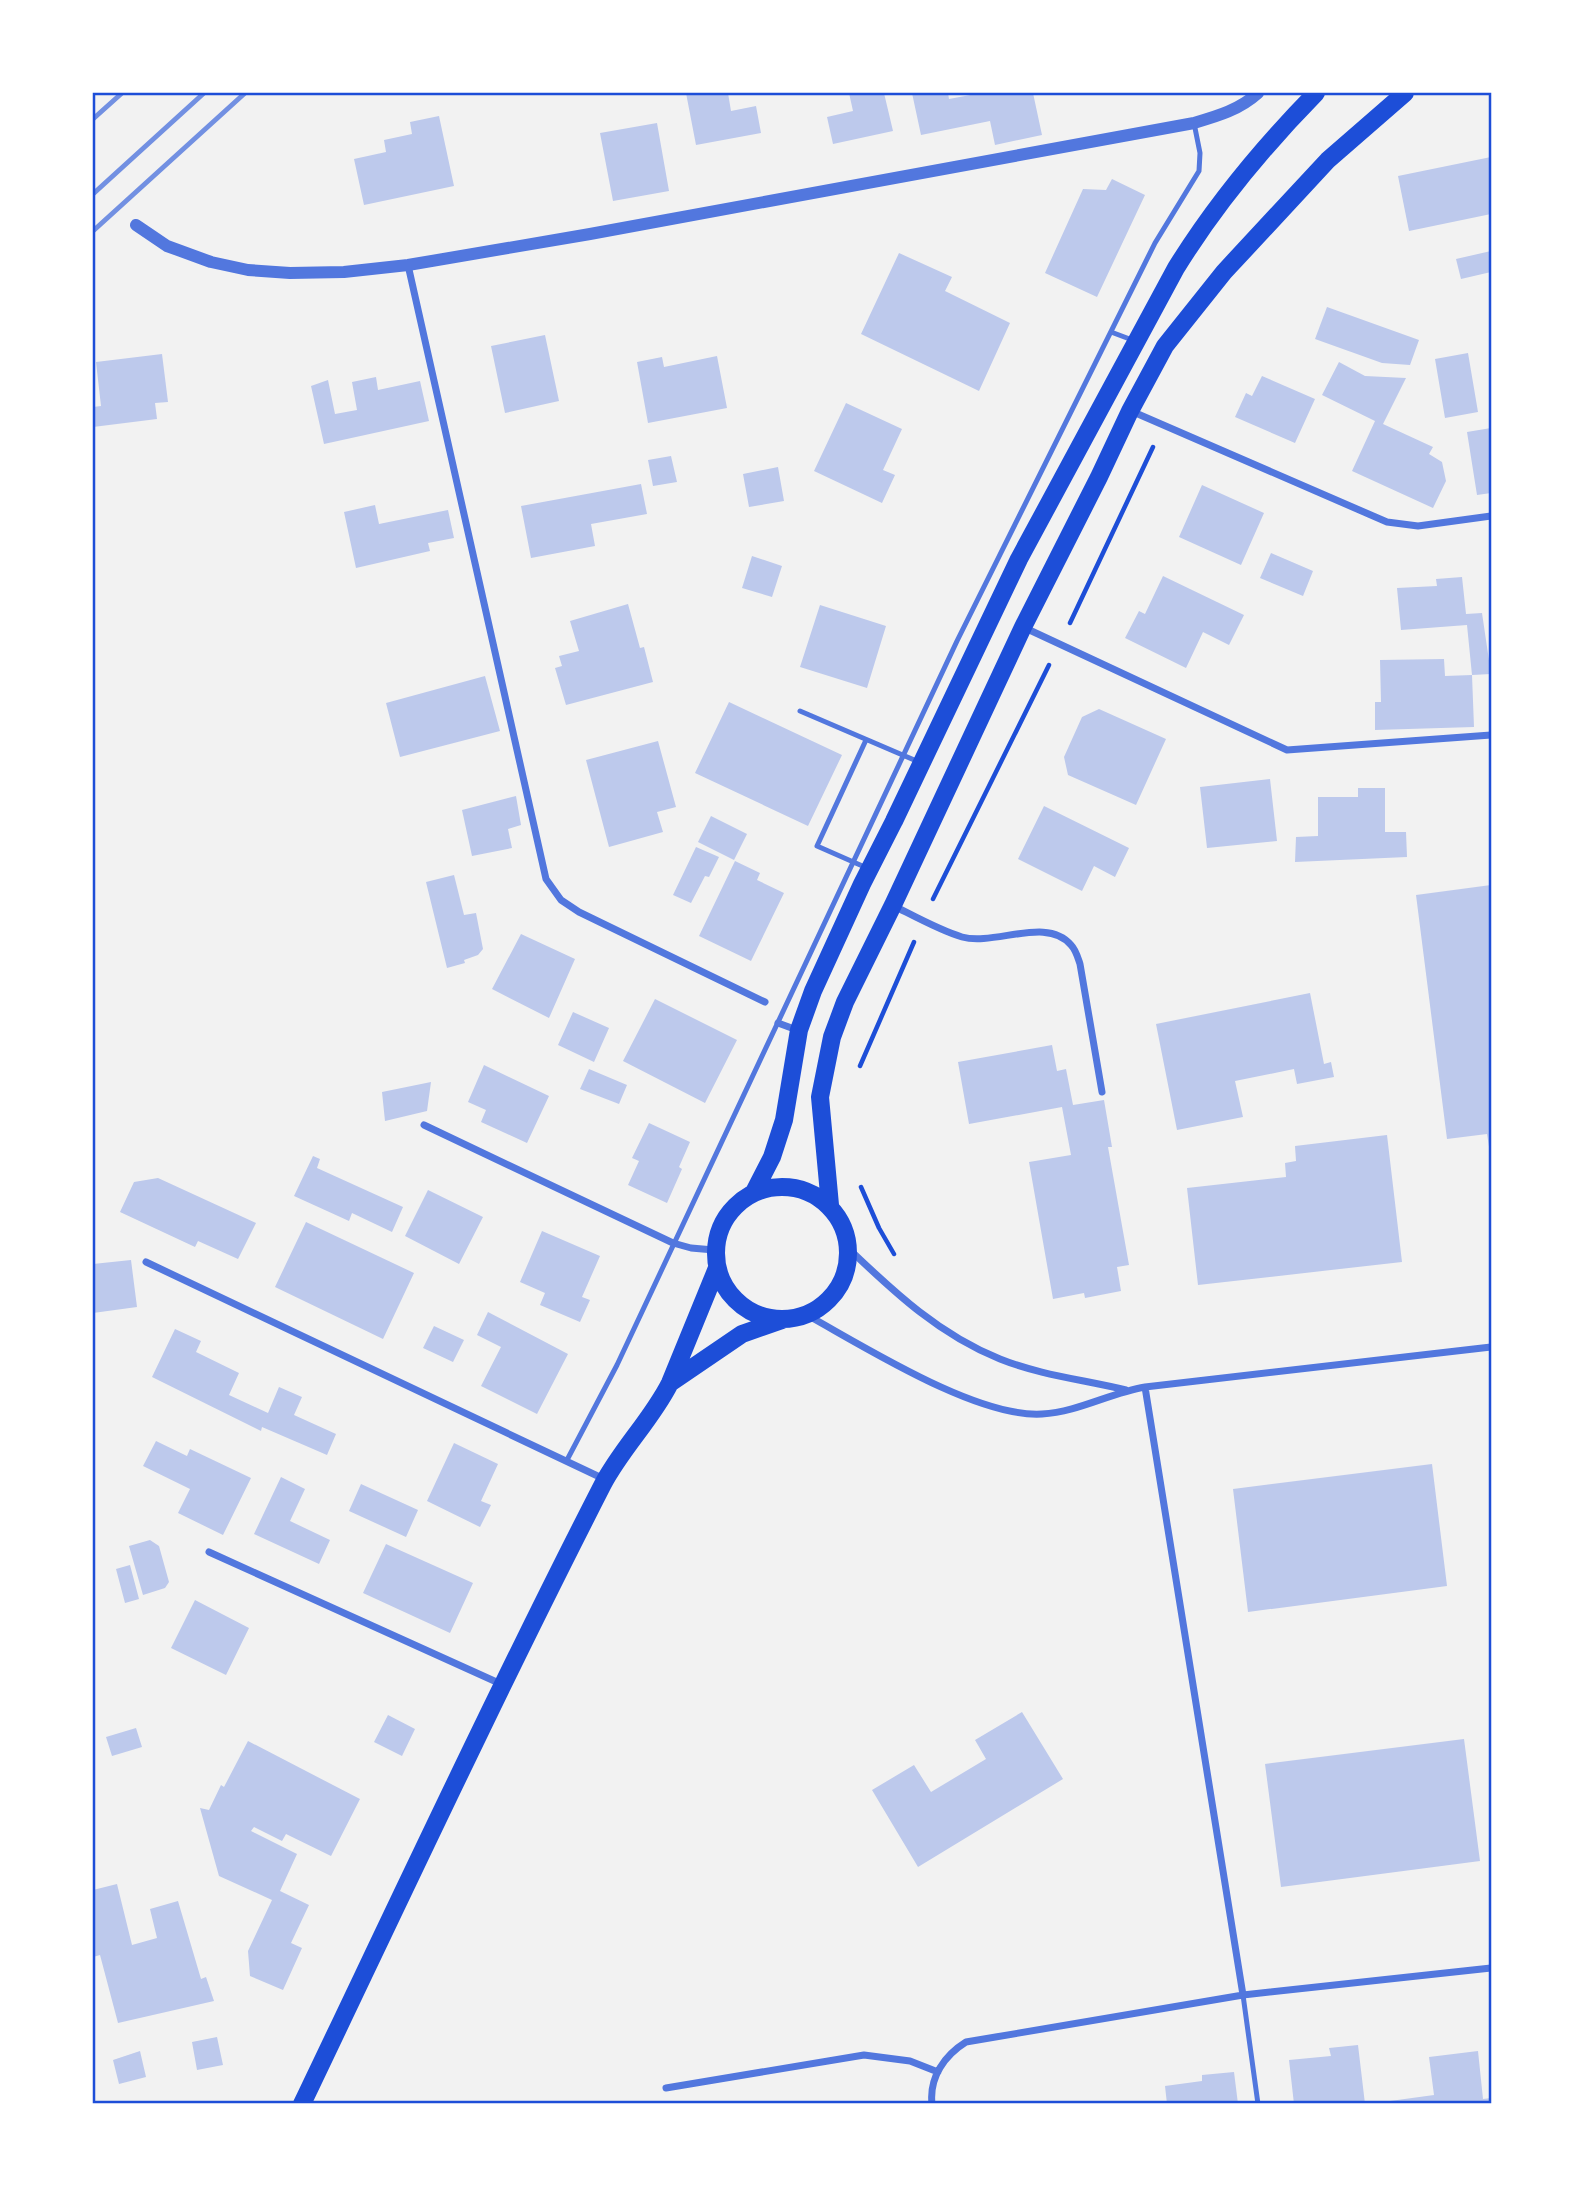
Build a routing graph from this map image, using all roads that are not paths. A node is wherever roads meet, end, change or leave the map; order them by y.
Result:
1 (1258, 93) edge
2 (1316, 93) edge
3 (1405, 93) edge
4 (1194, 123) junction
5 (136, 225) dead end
6 (408, 265) junction
7 (1111, 332) junction
8 (1138, 342) junction
9 (1130, 411) junction
10 (1491, 516) edge
11 (1023, 627) junction
12 (800, 711) dead end
13 (1491, 735) edge
14 (866, 740) junction
15 (903, 756) junction
16 (922, 764) junction
17 (861, 866) junction
18 (893, 905) junction
19 (765, 1002) dead end
20 (778, 1023) junction
21 (799, 1030) junction
22 (1102, 1092) dead end
23 (424, 1125) dead end
24 (754, 1192) junction
25 (830, 1205) junction
26 (673, 1243) junction
27 (849, 1249) junction
28 (713, 1250) junction
29 (146, 1262) dead end
30 (717, 1268) junction
31 (807, 1315) junction
32 (783, 1320) junction
33 (1491, 1347) edge
34 (670, 1382) junction
35 (1145, 1387) junction
36 (1126, 1390) junction
37 (567, 1460) junction
38 (606, 1480) junction
39 (209, 1552) dead end
40 (501, 1684) junction
41 (1491, 1968) edge
42 (1243, 1995) junction
43 (938, 2072) junction
44 (666, 2088) dead end
45 (302, 2104) edge
46 (932, 2104) edge
47 (1258, 2104) edge

1 - 4 street
2 - 8 main road
3 - 9 main road
4 - 6 street
4 - 7 lane
5 - 6 street
6 - 19 street
7 - 8 lane
7 - 15 lane
8 - 16 main road
9 - 10 street
9 - 11 main road
11 - 13 street
11 - 18 main road
12 - 14 lane
14 - 15 lane
14 - 17 lane
15 - 16 lane
15 - 17 lane
16 - 17 main road
17 - 20 lane
17 - 21 main road
18 - 22 street
18 - 25 main road
20 - 21 street
20 - 26 lane
21 - 24 main road
23 - 26 street
24 - 25 main road
24 - 28 main road
25 - 27 main road
26 - 28 street
26 - 37 lane
27 - 31 main road
27 - 36 street
28 - 30 main road
29 - 37 street
30 - 32 main road
30 - 34 main road
31 - 32 main road
31 - 36 street
32 - 34 main road
33 - 35 street
34 - 38 main road
35 - 36 street
35 - 42 street
37 - 38 street
38 - 40 main road
39 - 40 street
40 - 45 main road
41 - 42 street
42 - 43 street
42 - 47 lane
43 - 44 street
43 - 46 street

